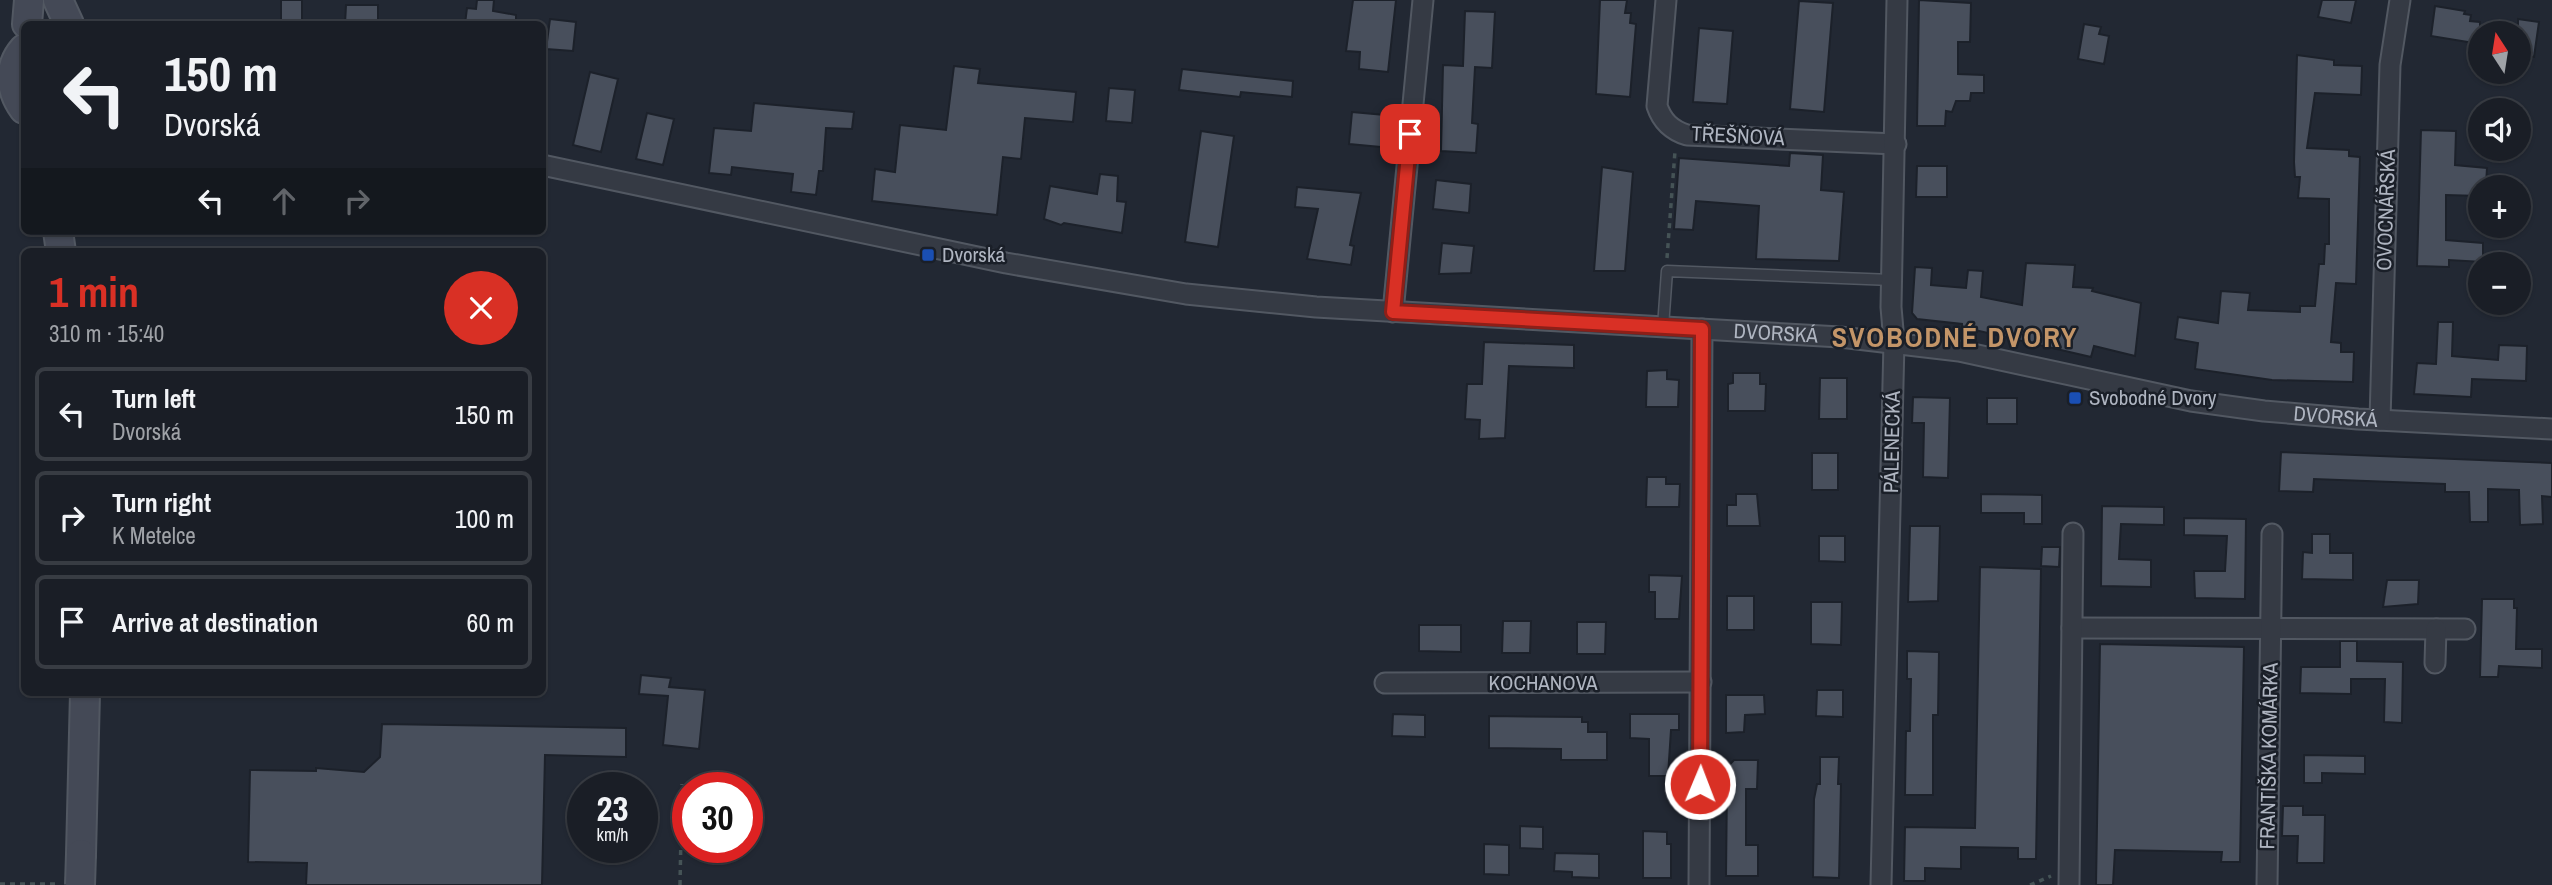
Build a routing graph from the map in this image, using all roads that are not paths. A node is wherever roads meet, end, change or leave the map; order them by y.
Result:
1 (29, 0) edge
2 (58, 0) edge
3 (1423, 0) edge
4 (1665, 0) edge
5 (1897, 0) edge
6 (2400, 0) edge
7 (25, 21) edge
8 (68, 21) edge
9 (20, 47) edge
10 (18, 104) edge
11 (1896, 144) junction
12 (546, 166) edge
13 (1892, 280) junction
14 (1393, 312) junction
15 (1663, 327) junction
16 (1702, 329) junction
17 (1894, 342) junction
18 (2380, 421) junction
19 (2552, 429) edge
20 (2073, 533) dead end
21 (2273, 534) dead end
22 (2072, 628) junction
23 (2271, 628) junction
24 (2436, 629) junction
25 (2465, 629) dead end
26 (2435, 663) dead end
27 (1701, 682) junction
28 (1385, 684) dead end
29 (85, 696) edge
30 (80, 885) edge
31 (1699, 885) edge
32 (1881, 885) edge
33 (2069, 885) edge
34 (2267, 885) edge

1 - 7 main road
2 - 8 main road
3 - 14 street
4 - 11 street, TŘEŠŇOVÁ
5 - 11 street, PÁLENECKÁ
6 - 18 street, OVOCNÁŘSKÁ
9 - 10 main road
11 - 13 street, PÁLENECKÁ
12 - 14 street, DVORSKÁ
13 - 15 lane
13 - 17 street, PÁLENECKÁ
14 - 15 street, DVORSKÁ
15 - 16 street, DVORSKÁ
16 - 17 street, DVORSKÁ
16 - 27 street
17 - 18 street, DVORSKÁ
17 - 32 street, PÁLENECKÁ
18 - 19 street, DVORSKÁ
20 - 22 street
21 - 23 street, FRANTIŠKA KOMÁRKA
22 - 23 street
22 - 33 street
23 - 24 street
23 - 34 street, FRANTIŠKA KOMÁRKA
24 - 25 street
24 - 26 street
27 - 28 street, KOCHANOVA
27 - 31 street
29 - 30 main road, bridge

